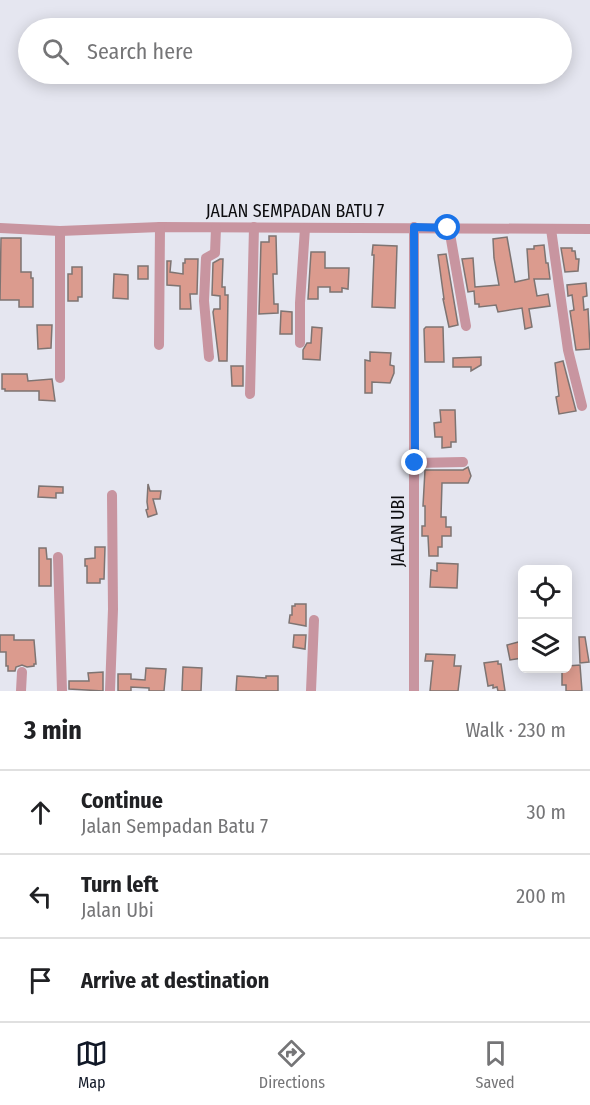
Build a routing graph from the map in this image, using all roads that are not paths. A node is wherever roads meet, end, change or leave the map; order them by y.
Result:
1 (160, 227) junction
2 (254, 227) junction
3 (414, 227) junction
4 (0, 228) edge
5 (216, 228) junction
6 (304, 228) junction
7 (448, 228) junction
8 (551, 229) junction
9 (590, 229) edge
10 (60, 231) junction
11 (466, 326) dead end
12 (300, 344) dead end
13 (159, 345) dead end
14 (209, 357) dead end
15 (60, 378) dead end
16 (250, 394) dead end
17 (582, 406) dead end
18 (464, 462) dead end
19 (415, 463) junction
20 (112, 495) dead end
21 (58, 557) dead end
22 (314, 620) dead end
23 (22, 672) dead end
24 (21, 691) edge
25 (62, 691) edge
26 (110, 691) edge
27 (311, 691) edge
28 (414, 691) edge

1 - 5 street, JALAN SEMPADAN BATU 7
1 - 10 street, JALAN SEMPADAN BATU 7
1 - 13 street
2 - 5 street, JALAN SEMPADAN BATU 7
2 - 6 street, JALAN SEMPADAN BATU 7
2 - 16 street
3 - 6 street, JALAN SEMPADAN BATU 7
3 - 7 street, JALAN SEMPADAN BATU 7
3 - 19 street, JALAN UBI
4 - 10 street, JALAN SEMPADAN BATU 7
5 - 14 street
6 - 12 street
7 - 8 street, JALAN SEMPADAN BATU 7
7 - 11 street
8 - 9 street, JALAN SEMPADAN BATU 7
8 - 17 street
10 - 15 street
18 - 19 street
19 - 28 street, JALAN UBI
20 - 26 street
21 - 25 street
22 - 27 street
23 - 24 street

